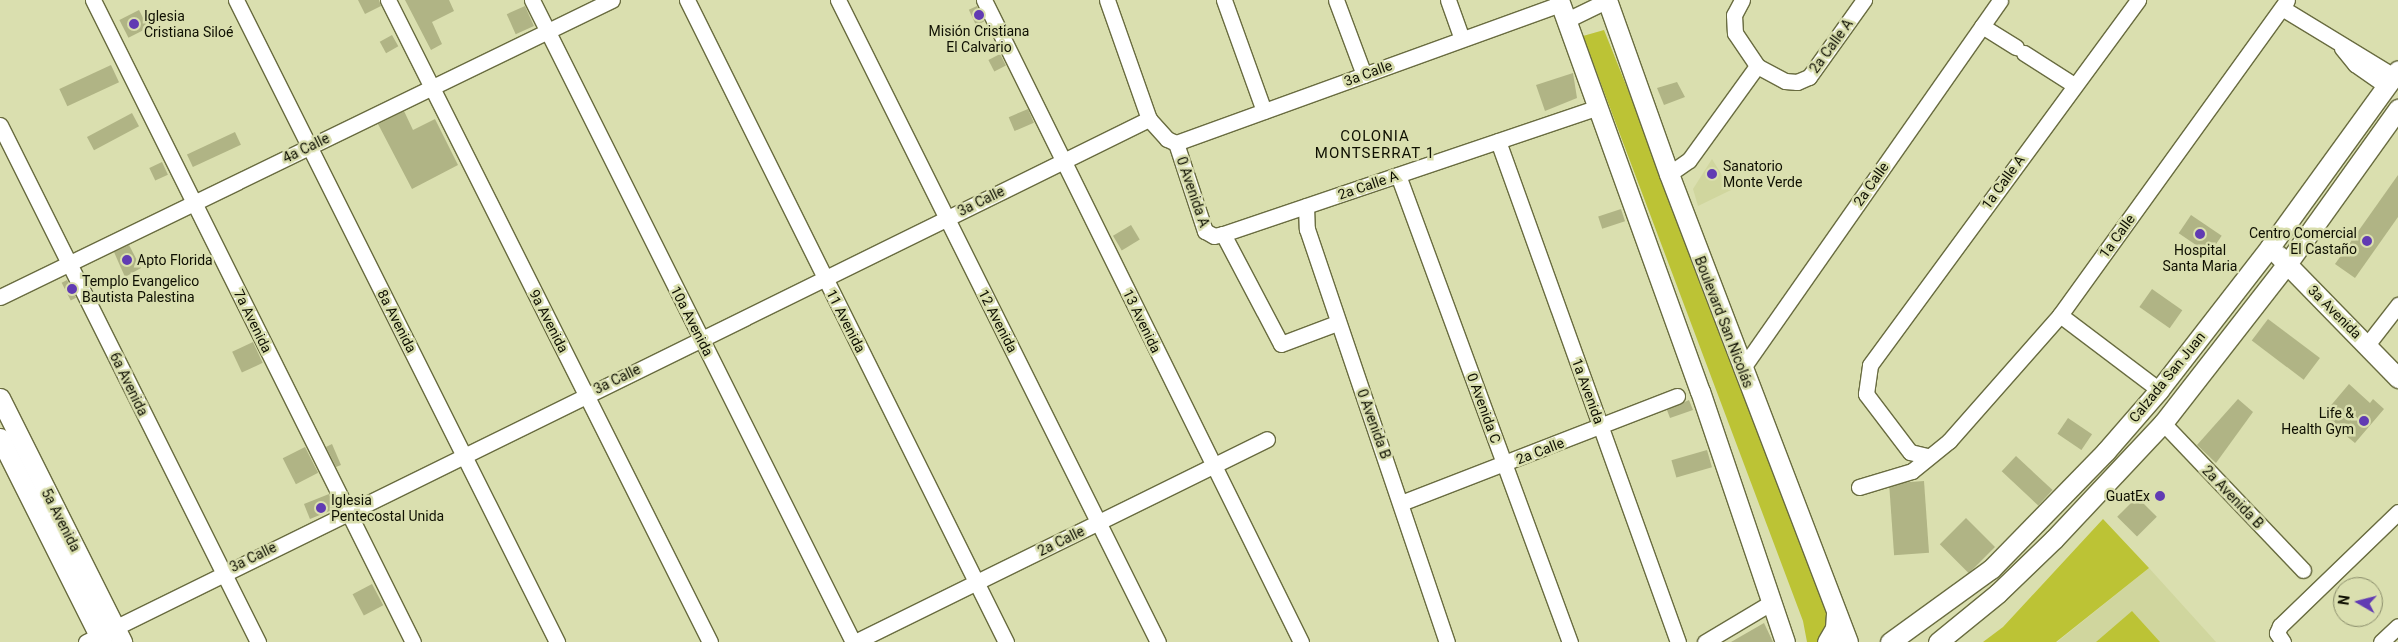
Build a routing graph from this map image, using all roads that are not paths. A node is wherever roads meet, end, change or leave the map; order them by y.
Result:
1 (93, 0) edge
2 (236, 0) edge
3 (388, 0) edge
4 (532, 0) edge
5 (612, 0) edge
6 (687, 0) edge
7 (838, 0) edge
8 (984, 0) edge
9 (1107, 0) edge
10 (1224, 0) edge
11 (1336, 0) edge
12 (1448, 0) edge
13 (1608, 0) edge
14 (1742, 0) edge
15 (1864, 0) edge
16 (2000, 0) edge
17 (2138, 0) edge
18 (2284, 4) edge
19 (1562, 8) edge
20 (1982, 26) junction
21 (547, 31) junction
22 (1462, 39) junction
23 (1758, 66) junction
24 (1364, 75) junction
25 (2393, 77) edge
26 (2074, 85) junction
27 (432, 87) junction
28 (1598, 107) junction
29 (2398, 108) edge
30 (1264, 111) junction
31 (1149, 119) junction
32 (0, 125) edge
33 (1498, 140) junction
34 (1176, 143) junction
35 (310, 146) junction
36 (1063, 161) junction
37 (1668, 174) junction
38 (1398, 175) junction
39 (194, 202) junction
40 (1306, 206) junction
41 (946, 218) junction
42 (1223, 234) junction
43 (2270, 247) junction
44 (69, 263) junction
45 (2287, 264) junction
46 (825, 278) junction
47 (0, 297) edge
48 (2398, 305) edge
49 (2060, 315) junction
50 (1338, 323) junction
51 (701, 338) junction
52 (2367, 345) junction
53 (1742, 369) junction
54 (2398, 378) edge
55 (2159, 390) junction
56 (586, 395) junction
57 (1677, 396) dead end
58 (0, 398) edge
59 (2163, 424) junction
60 (1601, 428) junction
61 (0, 438) edge
62 (1267, 439) dead end
63 (464, 454) junction
64 (1927, 456) junction
65 (1504, 464) junction
66 (1214, 465) junction
67 (1859, 487) dead end
68 (1401, 503) junction
69 (348, 511) junction
70 (2398, 512) edge
71 (1098, 522) junction
72 (2302, 570) dead end
73 (223, 572) junction
74 (977, 582) junction
75 (1772, 602) junction
76 (1836, 613) junction
77 (2398, 626) edge
78 (2280, 637) edge
79 (105, 638) edge
80 (258, 642) edge
81 (413, 642) edge
82 (557, 642) edge
83 (710, 642) edge
84 (854, 642) edge
85 (1006, 642) edge
86 (1158, 642) edge
87 (1301, 642) edge
88 (1447, 642) edge
89 (1570, 642) edge
90 (1678, 642) edge
91 (1705, 642) edge
92 (1785, 642) edge
93 (1828, 642) edge
94 (1848, 642) edge
95 (1890, 642) edge
96 (1938, 642) edge
97 (2381, 642) edge

1 - 39 street, 7a Avenida
2 - 35 street, 8a Avenida
3 - 27 street, 9a Avenida
4 - 21 street, 10a Avenida
5 - 21 street, 4a Calle
6 - 46 street, 11 Avenida
7 - 41 street, 12 Avenida
8 - 36 street, 13 Avenida
9 - 31 street, 0 Avenida A
10 - 30 street
11 - 24 street
12 - 22 street
13 - 19 street, 3a Calle
13 - 37 main road, Boulevard San Nicolás
14 - 23 street
15 - 23 street, 2a Calle A
16 - 20 street, 2a Calle
17 - 26 street, 1a Calle A
18 - 25 street
18 - 49 street, 1a Calle
19 - 22 street, 3a Calle
19 - 28 main road
20 - 26 street
20 - 53 street, 2a Calle
21 - 27 street, 4a Calle
21 - 51 street, 10a Avenida
22 - 24 street, 3a Calle
23 - 37 street
24 - 30 street, 3a Calle
25 - 43 main road, Calzada San Juan
26 - 64 street, 1a Calle A
27 - 35 street, 4a Calle
27 - 56 street, 9a Avenida
28 - 33 street, 2a Calle A
28 - 75 main road
29 - 45 main road, Calzada San Juan
30 - 34 street, 3a Calle
31 - 34 street, 0 Avenida A
31 - 36 street, 3a Calle
32 - 44 street, 6a Avenida
33 - 38 street, 2a Calle A
33 - 60 street, 1a Avenida
34 - 42 street, 0 Avenida A
35 - 39 street, 4a Calle
35 - 63 street, 8a Avenida
36 - 41 street, 3a Calle
36 - 66 street, 13 Avenida
37 - 53 main road, Boulevard San Nicolás
38 - 40 street, 2a Calle A
38 - 65 street, 0 Avenida C
39 - 44 street, 4a Calle
39 - 69 street, 7a Avenida
40 - 42 street, 2a Calle A
40 - 50 street, 0 Avenida B
41 - 46 street, 3a Calle
41 - 71 street, 12 Avenida
42 - 50 street, 0 Avenida A
43 - 45 main road, 3a Avenida
43 - 55 main road, Calzada San Juan
44 - 47 street, 4a Calle
44 - 73 street, 6a Avenida
45 - 52 main road, 3a Avenida
45 - 59 main road, Calzada San Juan
46 - 51 street, 3a Calle
46 - 74 street, 11 Avenida
48 - 52 street
49 - 55 street
49 - 64 street, 1a Calle
50 - 68 street, 0 Avenida B
51 - 56 street, 3a Calle
51 - 84 street, 10a Avenida
52 - 54 main road, 3a Avenida
53 - 76 main road, Boulevard San Nicolás
55 - 95 main road, Calzada San Juan
56 - 63 street, 3a Calle
56 - 83 street, 9a Avenida
57 - 60 street, 2a Calle
58 - 79 main road, 5a Avenida
59 - 72 street, 2a Avenida B
59 - 96 main road, Calzada San Juan
60 - 65 street, 2a Calle
60 - 90 street, 1a Avenida
61 - 79 main road, 5a Avenida
62 - 66 street, 2a Calle
63 - 69 street, 3a Calle
63 - 82 street, 8a Avenida
64 - 67 street, 1a Calle
65 - 68 street, 2a Calle
65 - 89 street, 0 Avenida C
66 - 71 street, 2a Calle
66 - 87 street, 13 Avenida
68 - 88 street, 0 Avenida B
69 - 73 street, 3a Calle
69 - 81 street, 7a Avenida
70 - 78 street
71 - 74 street, 2a Calle
71 - 86 street, 12 Avenida
73 - 79 street, 3a Calle
73 - 80 street, 6a Avenida
74 - 84 street, 2a Calle
74 - 85 street, 11 Avenida
75 - 91 street
75 - 92 main road
76 - 93 main road
76 - 94 main road, Boulevard San Nicolás
77 - 97 street

